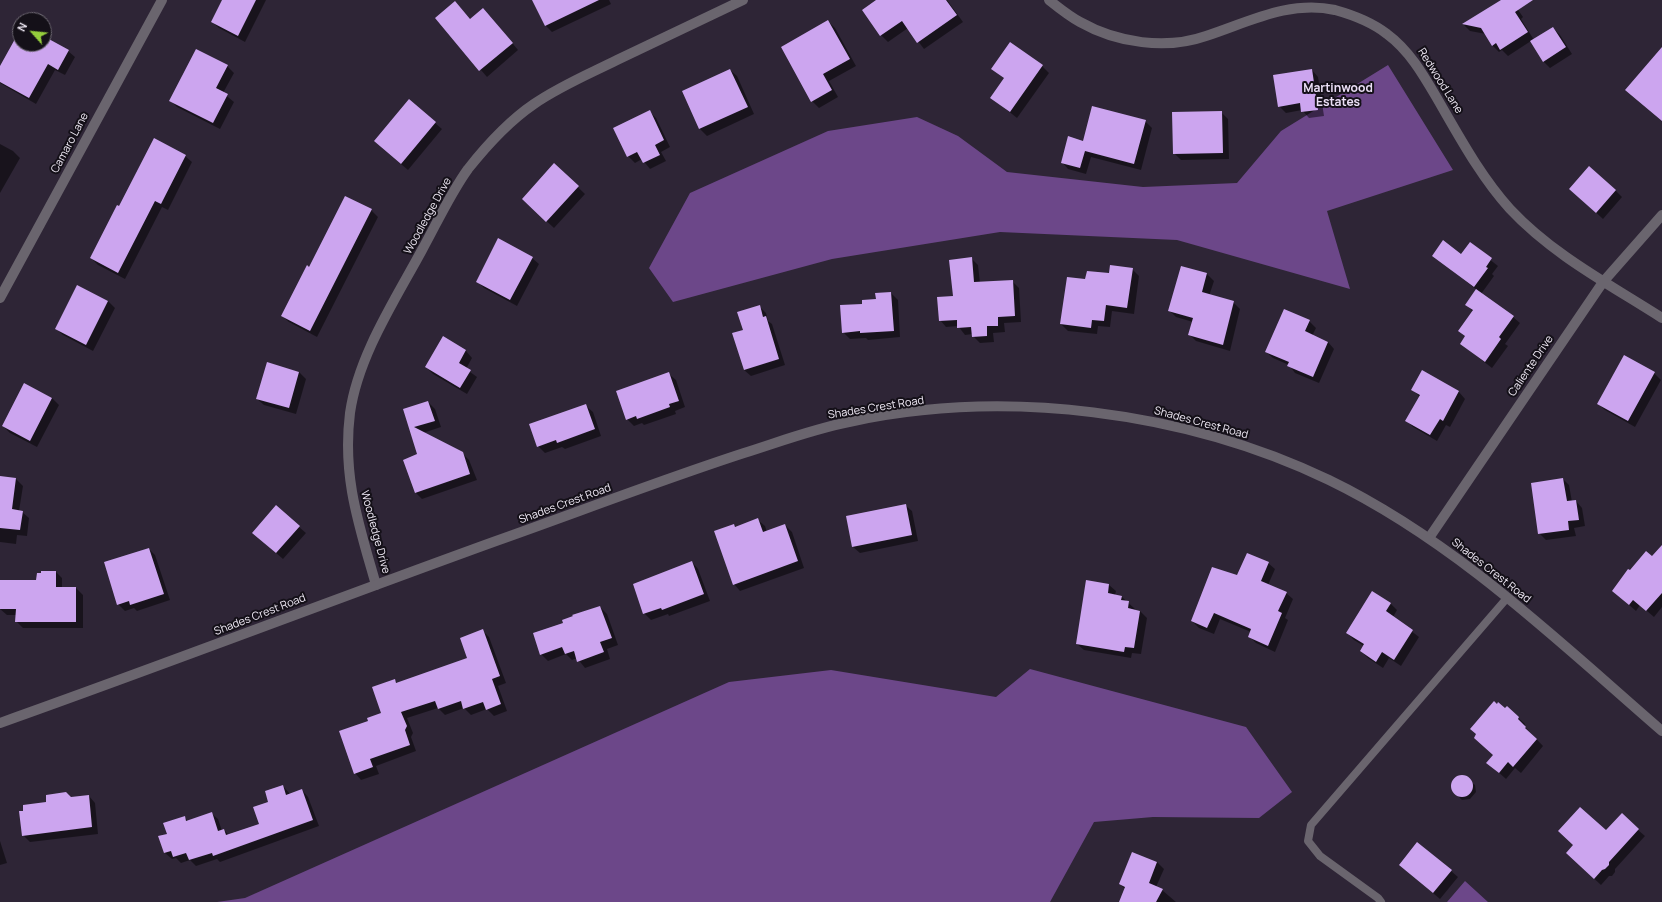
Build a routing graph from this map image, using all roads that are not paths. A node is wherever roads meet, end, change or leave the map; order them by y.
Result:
1 (162, 0) edge
2 (743, 0) edge
3 (1049, 0) edge
4 (1662, 216) edge
5 (1603, 282) junction
6 (0, 298) edge
7 (1662, 318) edge
8 (1429, 538) junction
9 (376, 585) junction
10 (1507, 598) junction
11 (0, 723) edge
12 (1662, 731) edge
13 (1381, 902) edge

1 - 6 street, Camaro Lane
2 - 9 street, Woodledge Drive
3 - 5 street, Redwood Lane
4 - 5 street, Caliente Drive
5 - 7 street, Redwood Lane
5 - 8 street, Caliente Drive
8 - 9 street, Shades Crest Road
8 - 10 street, Shades Crest Road
9 - 11 street, Shades Crest Road
10 - 12 street, Shades Crest Road
10 - 13 lane

